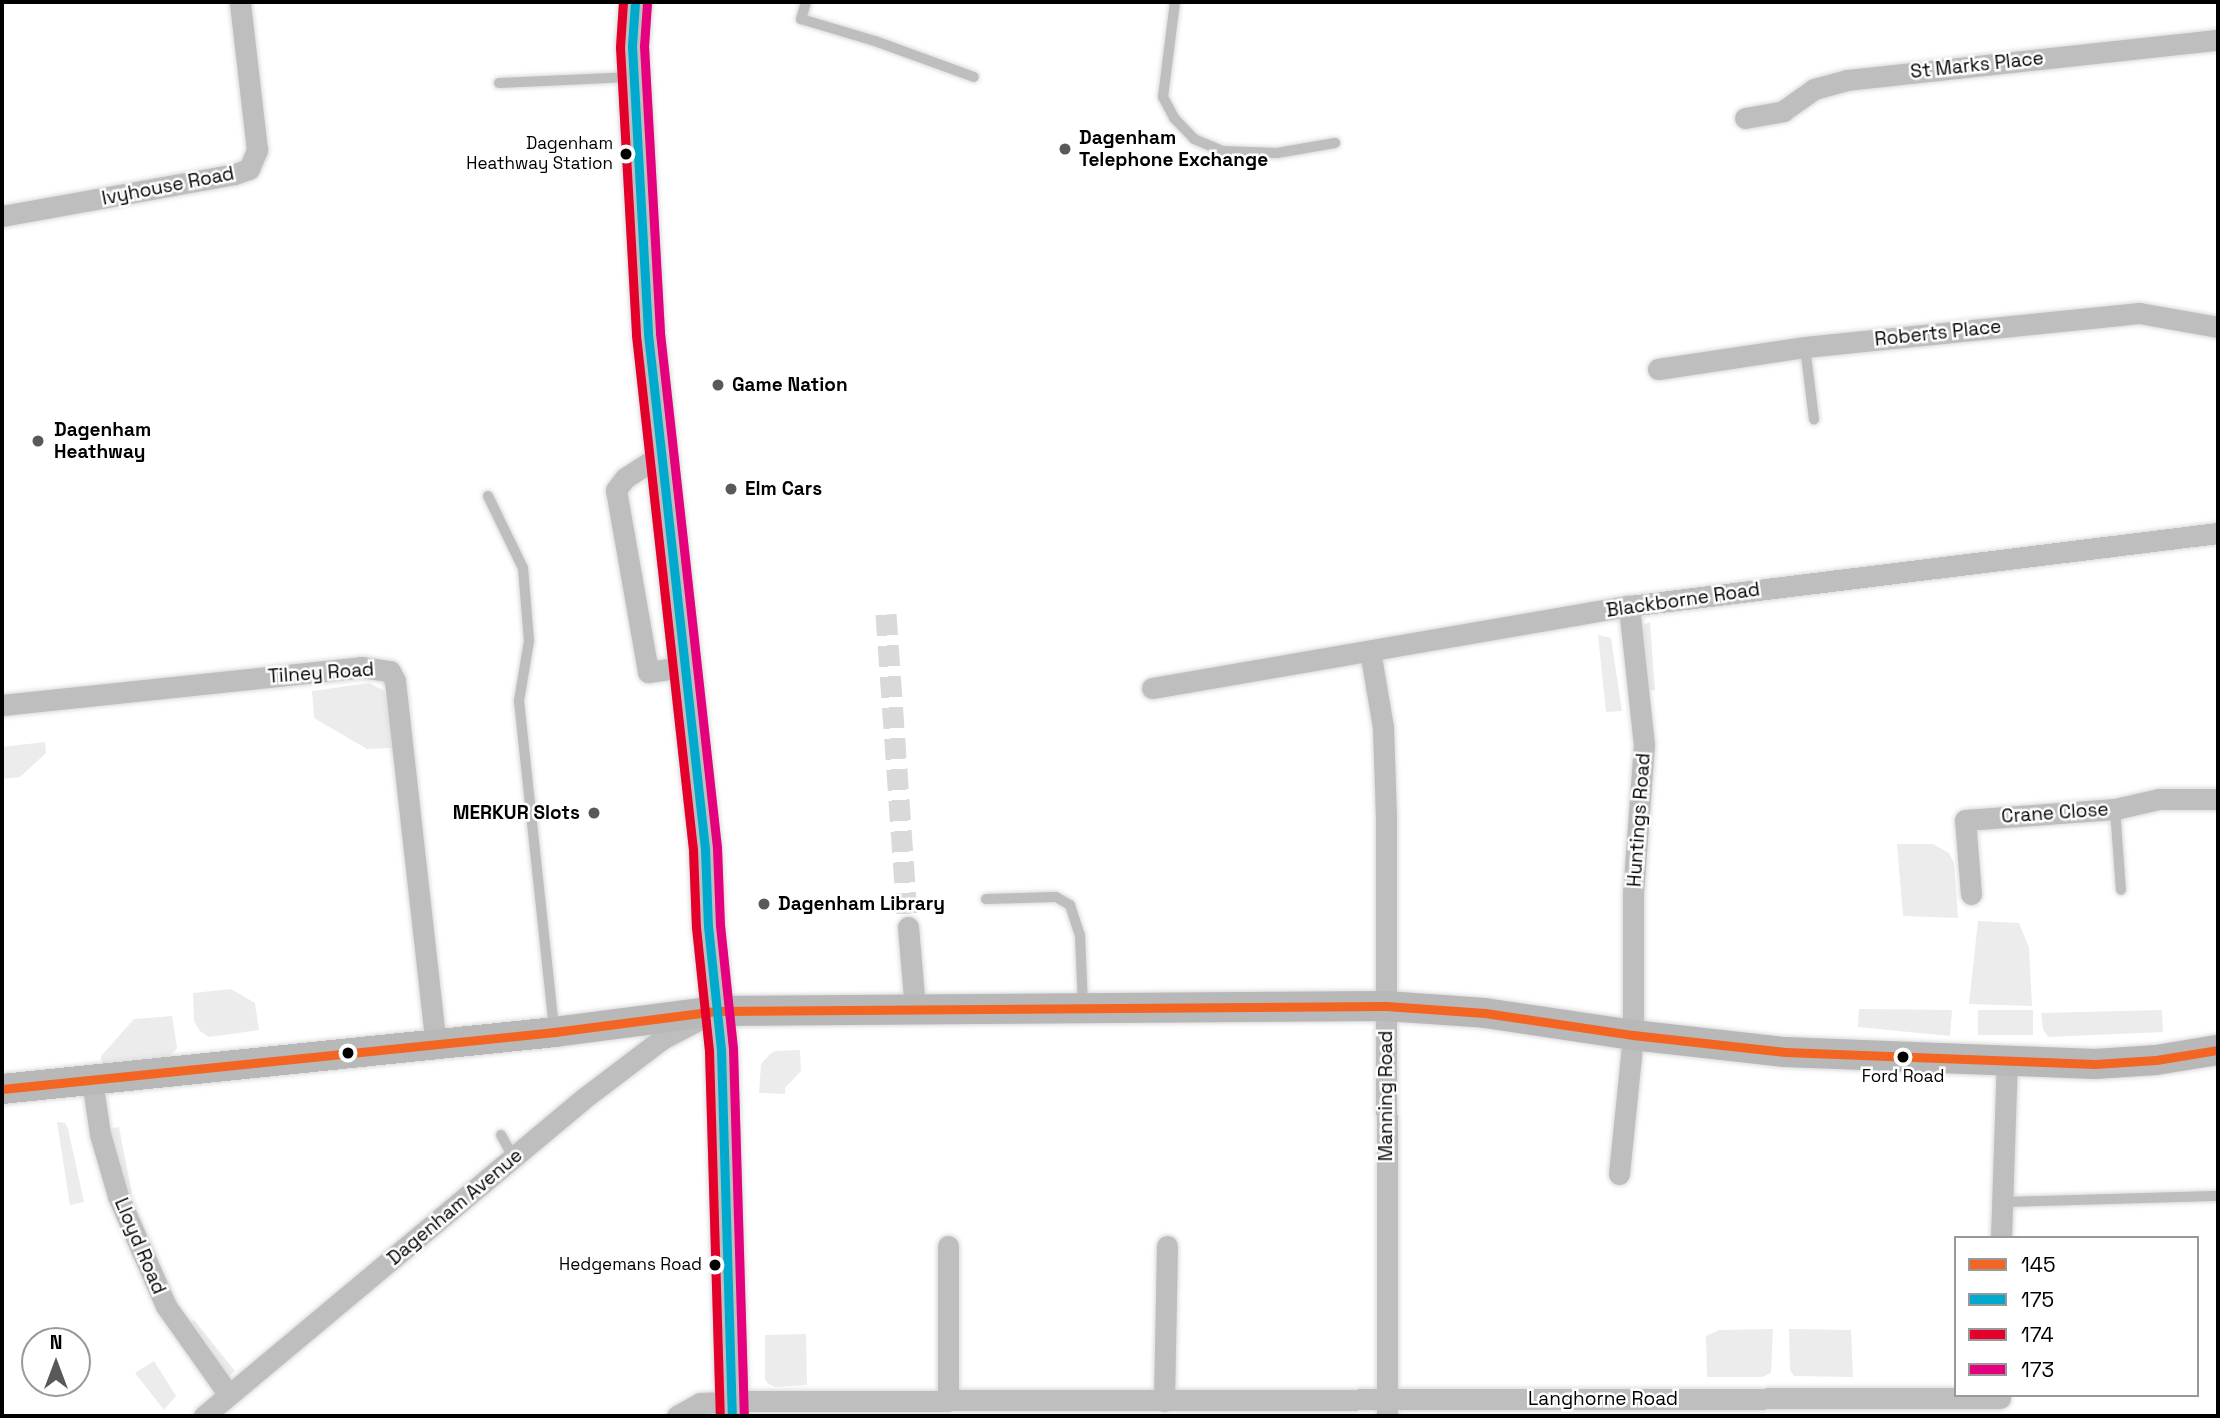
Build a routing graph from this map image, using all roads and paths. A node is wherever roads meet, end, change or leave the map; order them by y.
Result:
1 (240, 2) edge
2 (635, 2) edge
3 (806, 2) edge
4 (1175, 2) edge
5 (2218, 40) edge
6 (634, 76) junction
7 (974, 77) dead end
8 (499, 83) dead end
9 (1745, 118) dead end
10 (1335, 143) dead end
11 (2, 216) edge
12 (2218, 327) edge
13 (1805, 347) junction
14 (1658, 369) dead end
15 (1814, 419) dead end
16 (659, 456) junction
17 (488, 496) dead end
18 (2218, 533) edge
19 (1629, 606) junction
20 (1370, 651) junction
21 (682, 667) junction
22 (1152, 688) dead end
23 (2, 705) edge
24 (2218, 799) edge
25 (2115, 809) junction
26 (2121, 890) dead end
27 (1971, 894) dead end
28 (986, 900) dead end
29 (908, 927) tunnel mouth
30 (1386, 1006) junction
31 (915, 1009) junction
32 (1083, 1009) junction
33 (716, 1011) junction
34 (555, 1032) junction
35 (1633, 1035) junction
36 (436, 1044) junction
37 (2218, 1050) edge
38 (2007, 1060) junction
39 (92, 1080) junction
40 (2, 1089) edge
41 (501, 1135) dead end
42 (514, 1158) junction
43 (1619, 1174) dead end
44 (2218, 1196) edge
45 (2001, 1202) junction
46 (2001, 1236) edge
47 (948, 1246) dead end
48 (1167, 1246) dead end
49 (229, 1395) junction
50 (948, 1401) junction
51 (1164, 1401) junction
52 (2000, 1403) edge
53 (1387, 1408) edge
54 (732, 1409) edge
55 (204, 1416) edge
56 (677, 1416) edge

1 - 11 street, Ivyhouse Road
2 - 6 main road
3 - 7 lane
4 - 10 lane
5 - 9 street, St Marks Place
6 - 8 lane
6 - 16 main road
12 - 13 street, Roberts Place
13 - 14 street, Roberts Place
13 - 15 lane
16 - 21 main road
16 - 21 street
17 - 34 lane
18 - 19 street, Blackborne Road
19 - 20 street, Blackborne Road
19 - 35 street, Huntings Road
20 - 22 street, Blackborne Road
20 - 30 street, Manning Road
21 - 33 main road
23 - 36 street, Tilney Road
24 - 25 street, Crane Close
25 - 26 lane
25 - 27 street, Crane Close
28 - 32 lane
29 - 31 street
30 - 32 street
30 - 35 street
30 - 53 street, Manning Road
31 - 32 street
31 - 33 street
33 - 34 street
33 - 42 street, Dagenham Avenue
33 - 54 main road
34 - 36 street
35 - 38 street
35 - 43 street, Huntings Road
36 - 39 street
37 - 38 street
38 - 45 street
39 - 40 street
39 - 49 street, Lloyd Road
41 - 42 lane
42 - 49 street, Dagenham Avenue
44 - 45 lane
45 - 46 street
47 - 50 street
48 - 51 street
49 - 55 street, Dagenham Avenue
50 - 51 street, Langhorne Road
50 - 54 street, Langhorne Road
51 - 53 street, Langhorne Road
52 - 53 street, Langhorne Road
54 - 56 street, Langhorne Road

